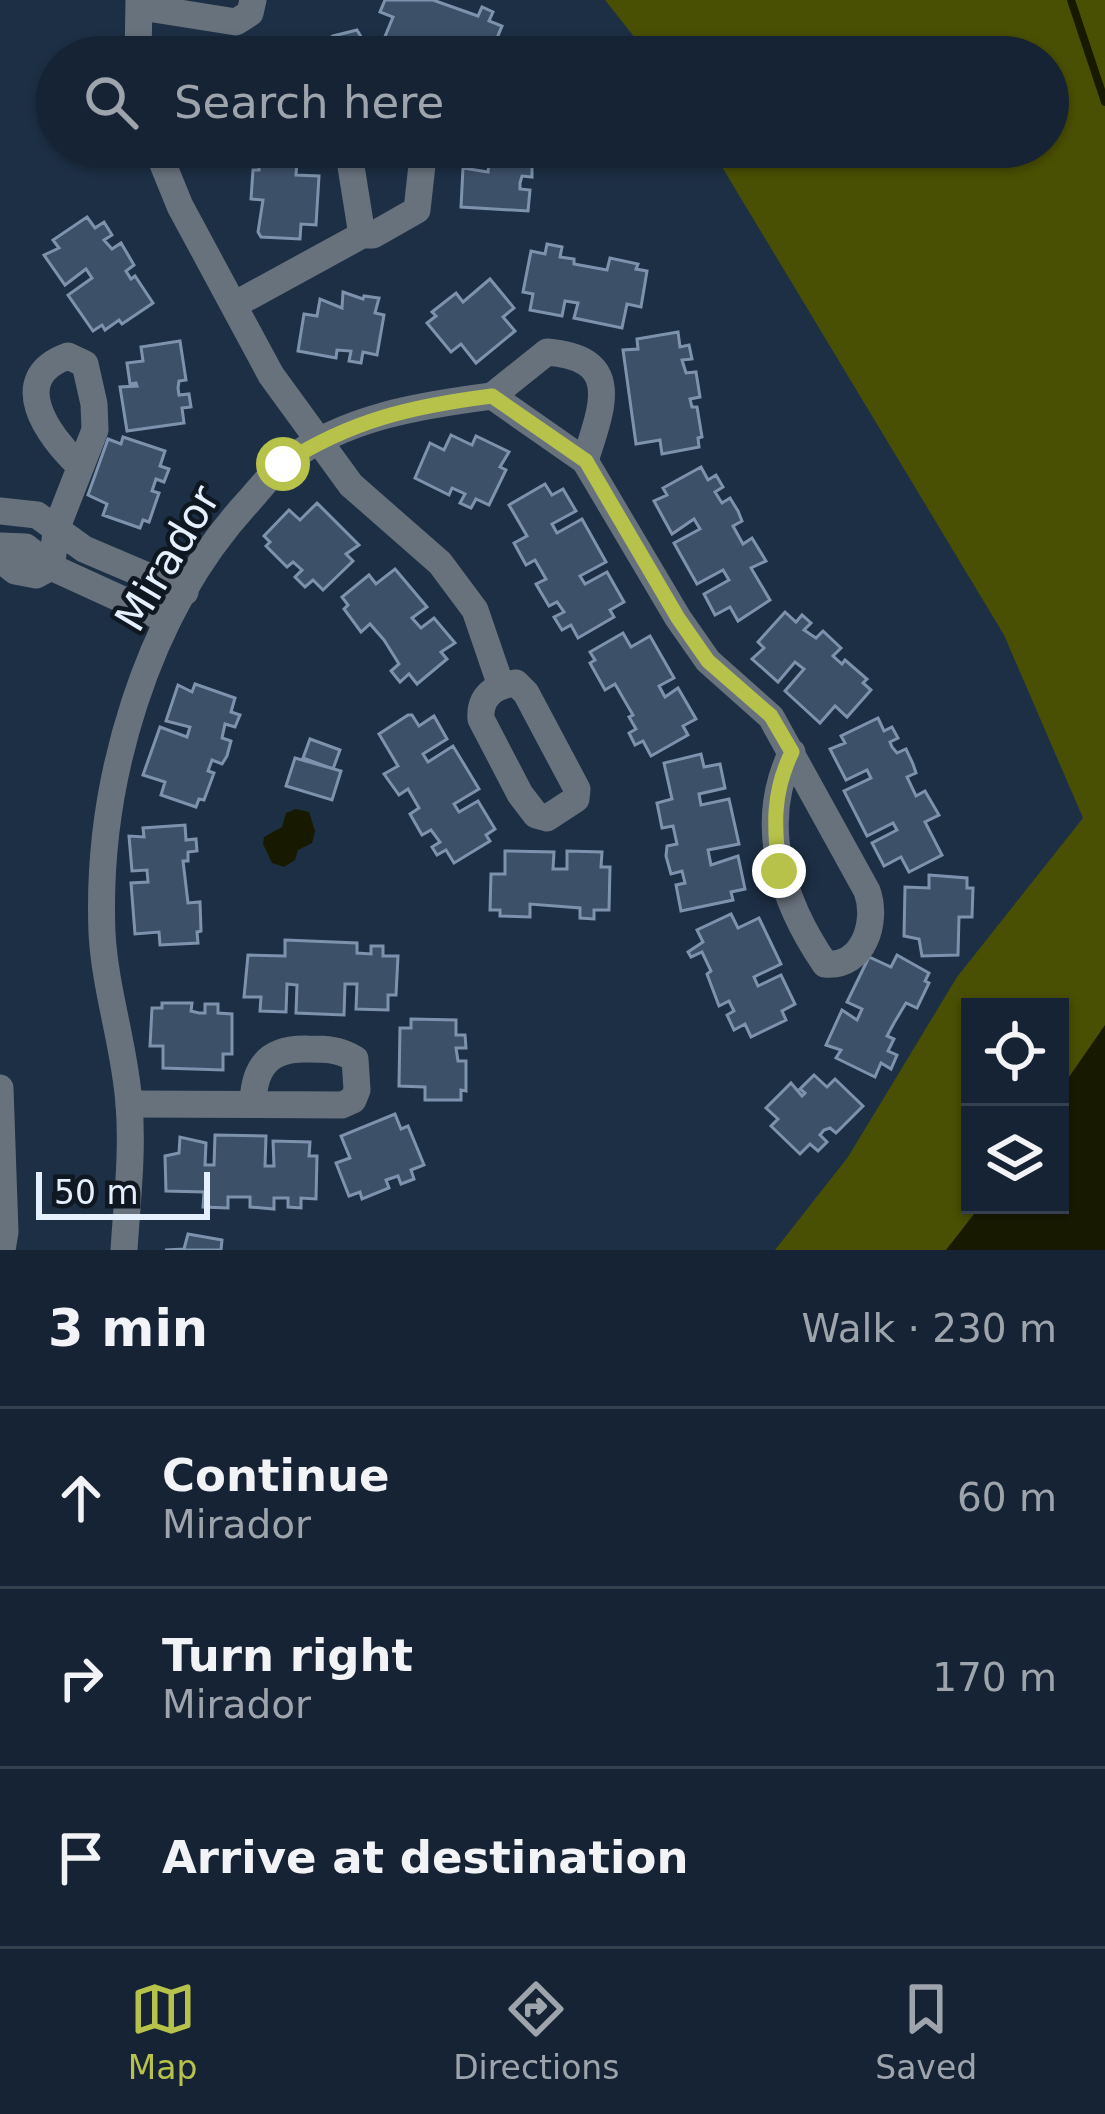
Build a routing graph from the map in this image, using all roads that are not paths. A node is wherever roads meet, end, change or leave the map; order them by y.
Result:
1 (253, 0) edge
2 (140, 4) edge
3 (139, 36) edge
4 (165, 168) edge
5 (351, 168) edge
6 (422, 168) edge
7 (362, 235) junction
8 (234, 305) junction
9 (492, 396) junction
10 (320, 440) junction
11 (586, 461) junction
12 (80, 465) dead end
13 (0, 511) edge
14 (57, 527) junction
15 (0, 547) edge
16 (0, 559) edge
17 (51, 567) junction
18 (184, 592) junction
19 (167, 620) junction
20 (501, 686) junction
21 (792, 752) junction
22 (0, 1088) edge
23 (253, 1103) dead end
24 (129, 1104) junction
25 (2, 1250) edge
26 (124, 1250) edge

1 - 2 street
2 - 3 street
4 - 8 street
5 - 7 street
6 - 7 street
7 - 8 street
8 - 10 street
9 - 10 street, Mirador
9 - 11 street
9 - 11 street
10 - 18 street, Mirador
10 - 20 street
11 - 21 street
12 - 14 street
13 - 14 street
14 - 17 street
14 - 18 street
15 - 17 street
16 - 17 street
17 - 19 street
18 - 19 street, Mirador
19 - 24 street, Mirador
20 - 20 street
21 - 21 street
22 - 25 street
23 - 24 street
24 - 26 street, Mirador

